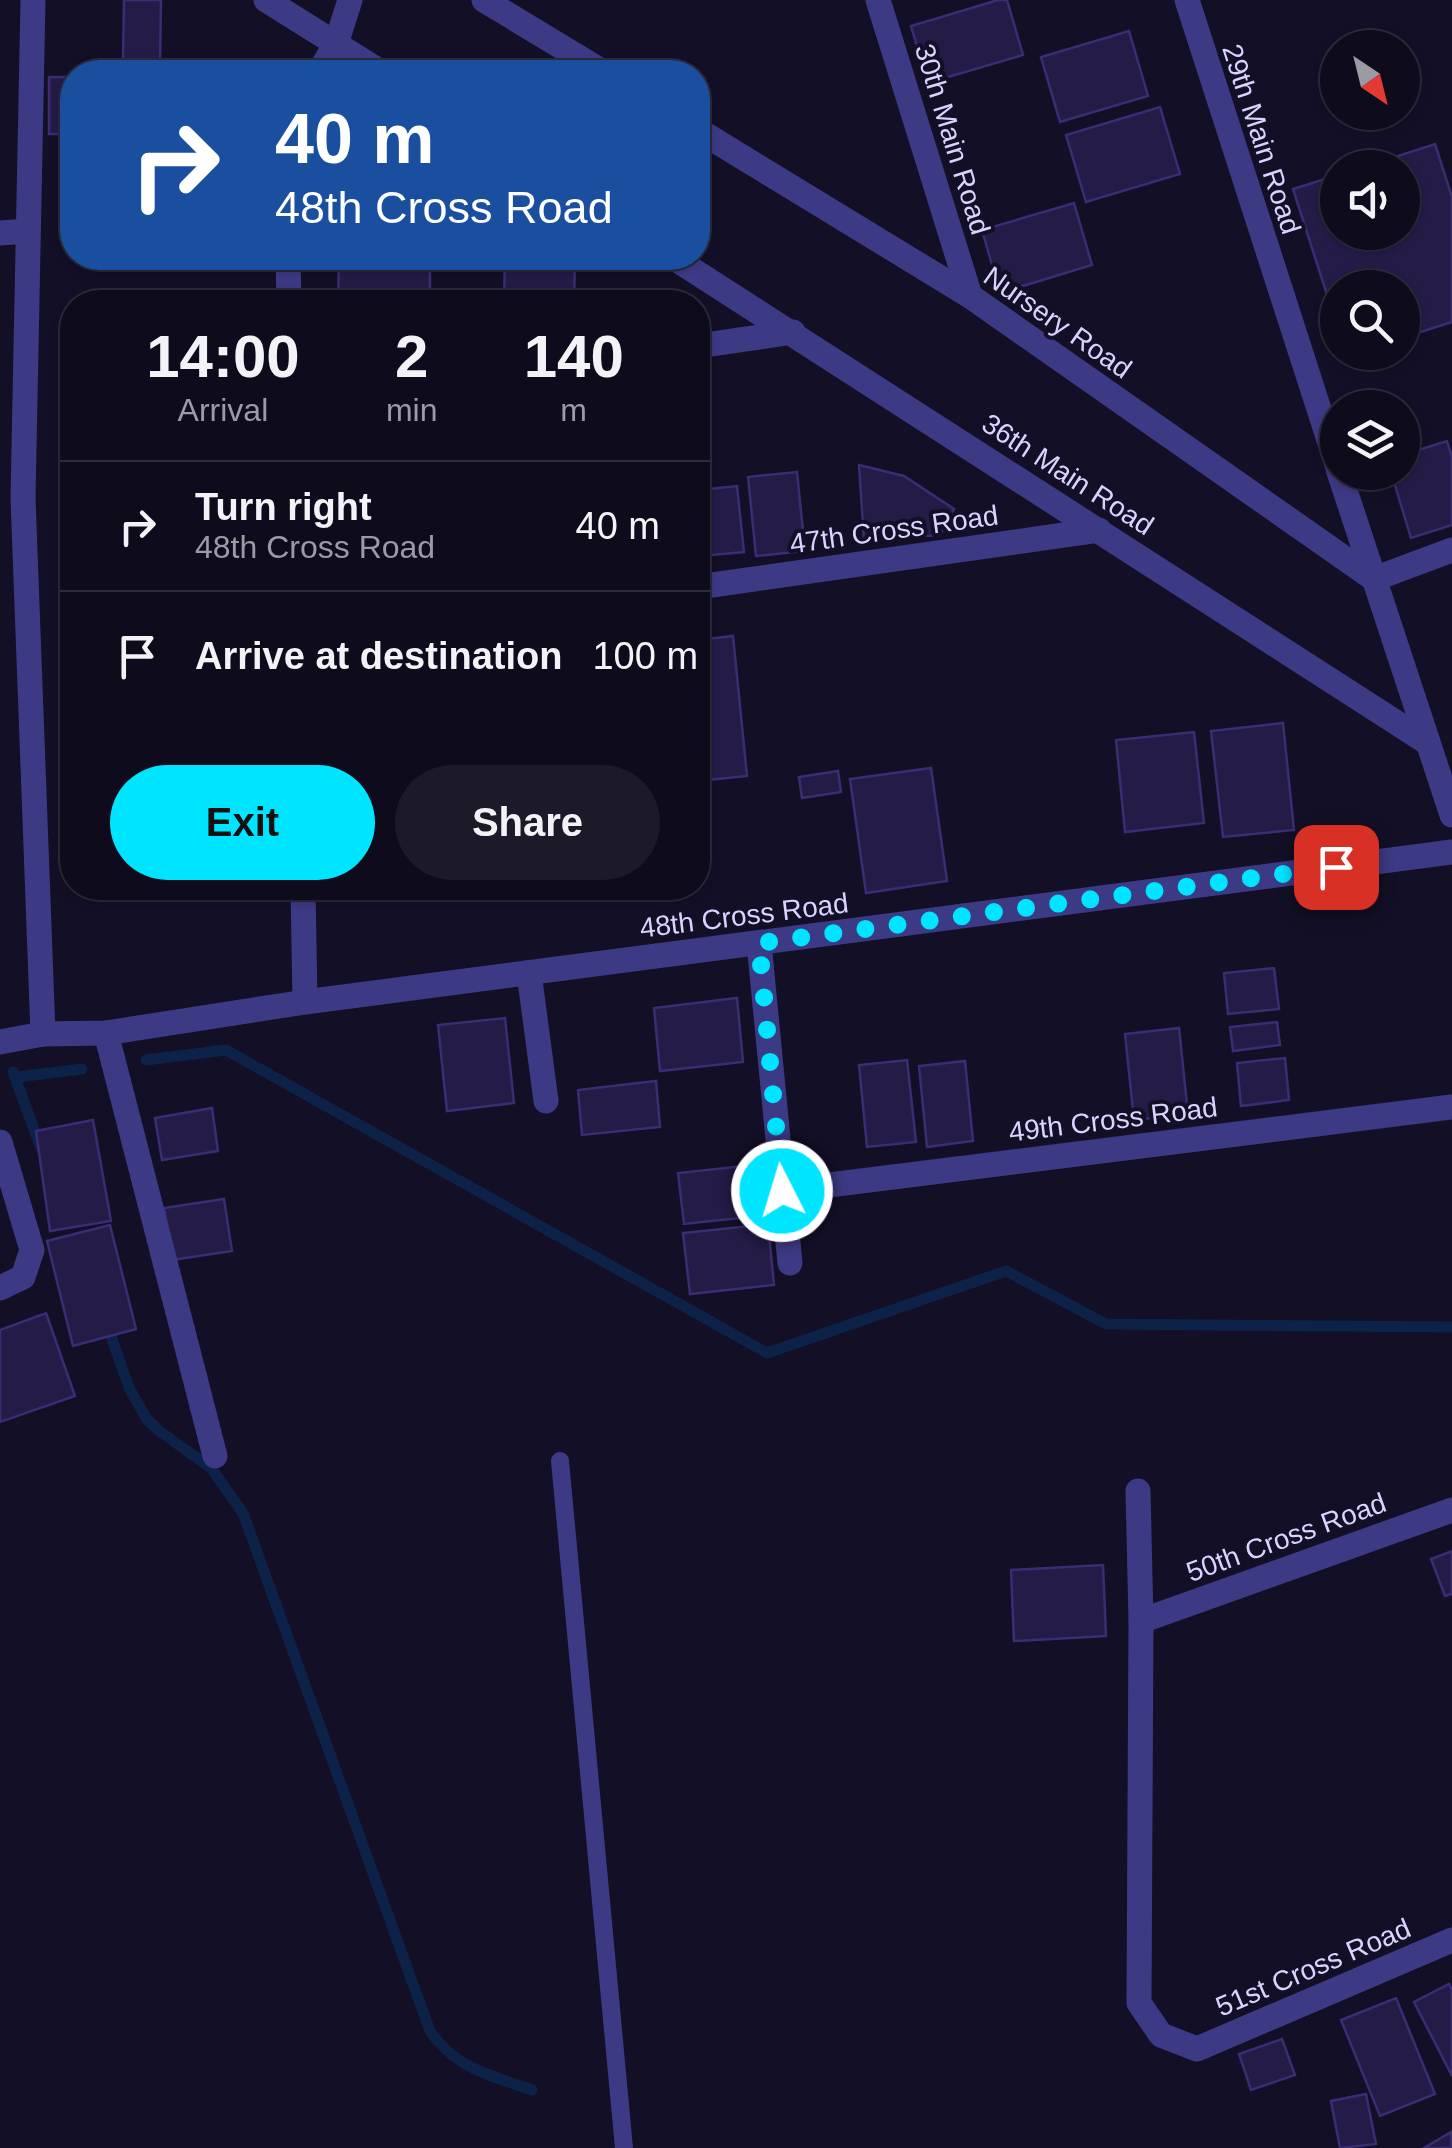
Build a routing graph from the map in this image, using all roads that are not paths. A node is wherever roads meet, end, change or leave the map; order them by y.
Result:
1 (33, 0) edge
2 (266, 0) edge
3 (350, 0) edge
4 (484, 0) edge
5 (878, 0) edge
6 (1187, 0) edge
7 (336, 44) junction
8 (326, 60) edge
9 (362, 60) edge
10 (583, 60) edge
11 (710, 137) edge
12 (28, 231) junction
13 (0, 233) edge
14 (693, 270) edge
15 (970, 296) junction
16 (792, 332) junction
17 (710, 344) edge
18 (1320, 414) edge
19 (1345, 490) edge
20 (1099, 530) junction
21 (1452, 550) edge
22 (1374, 579) junction
23 (710, 585) edge
24 (1428, 743) junction
25 (1450, 803) edge
26 (1452, 852) edge
27 (303, 900) edge
28 (759, 943) junction
29 (530, 973) junction
30 (305, 1002) junction
31 (106, 1033) junction
32 (43, 1034) junction
33 (0, 1042) edge
34 (546, 1101) dead end
35 (1452, 1107) edge
36 (0, 1142) edge
37 (782, 1191) junction
38 (790, 1263) dead end
39 (0, 1288) edge
40 (215, 1456) dead end
41 (560, 1460) dead end
42 (1138, 1492) dead end
43 (1452, 1510) edge
44 (1141, 1621) junction
45 (1452, 1940) edge
46 (624, 2148) edge

1 - 12 street
2 - 7 street
3 - 7 street
4 - 10 street
5 - 15 street, 30th Main Road
6 - 18 street, 29th Main Road
7 - 8 street
7 - 9 street
11 - 15 street, Nursery Road
12 - 13 street
12 - 32 street
14 - 16 street, 36th Main Road
15 - 22 street, Nursery Road
16 - 17 street
16 - 20 street, 36th Main Road
19 - 22 street, 29th Main Road
20 - 23 street, 47th Cross Road
20 - 24 street, 36th Main Road
21 - 22 street
22 - 24 street, 29th Main Road
24 - 25 street, 29th Main Road
26 - 28 street, 48th Cross Road
27 - 30 street
28 - 29 street, 48th Cross Road
28 - 37 street
29 - 30 street, 48th Cross Road
29 - 34 street
30 - 31 street, 48th Cross Road
31 - 32 street, 48th Cross Road
31 - 40 street
32 - 33 street, 48th Cross Road
35 - 37 street, 49th Cross Road
36 - 39 street
37 - 38 street
41 - 46 lane
42 - 44 street
43 - 44 street, 50th Cross Road
44 - 45 street, 51st Cross Road

